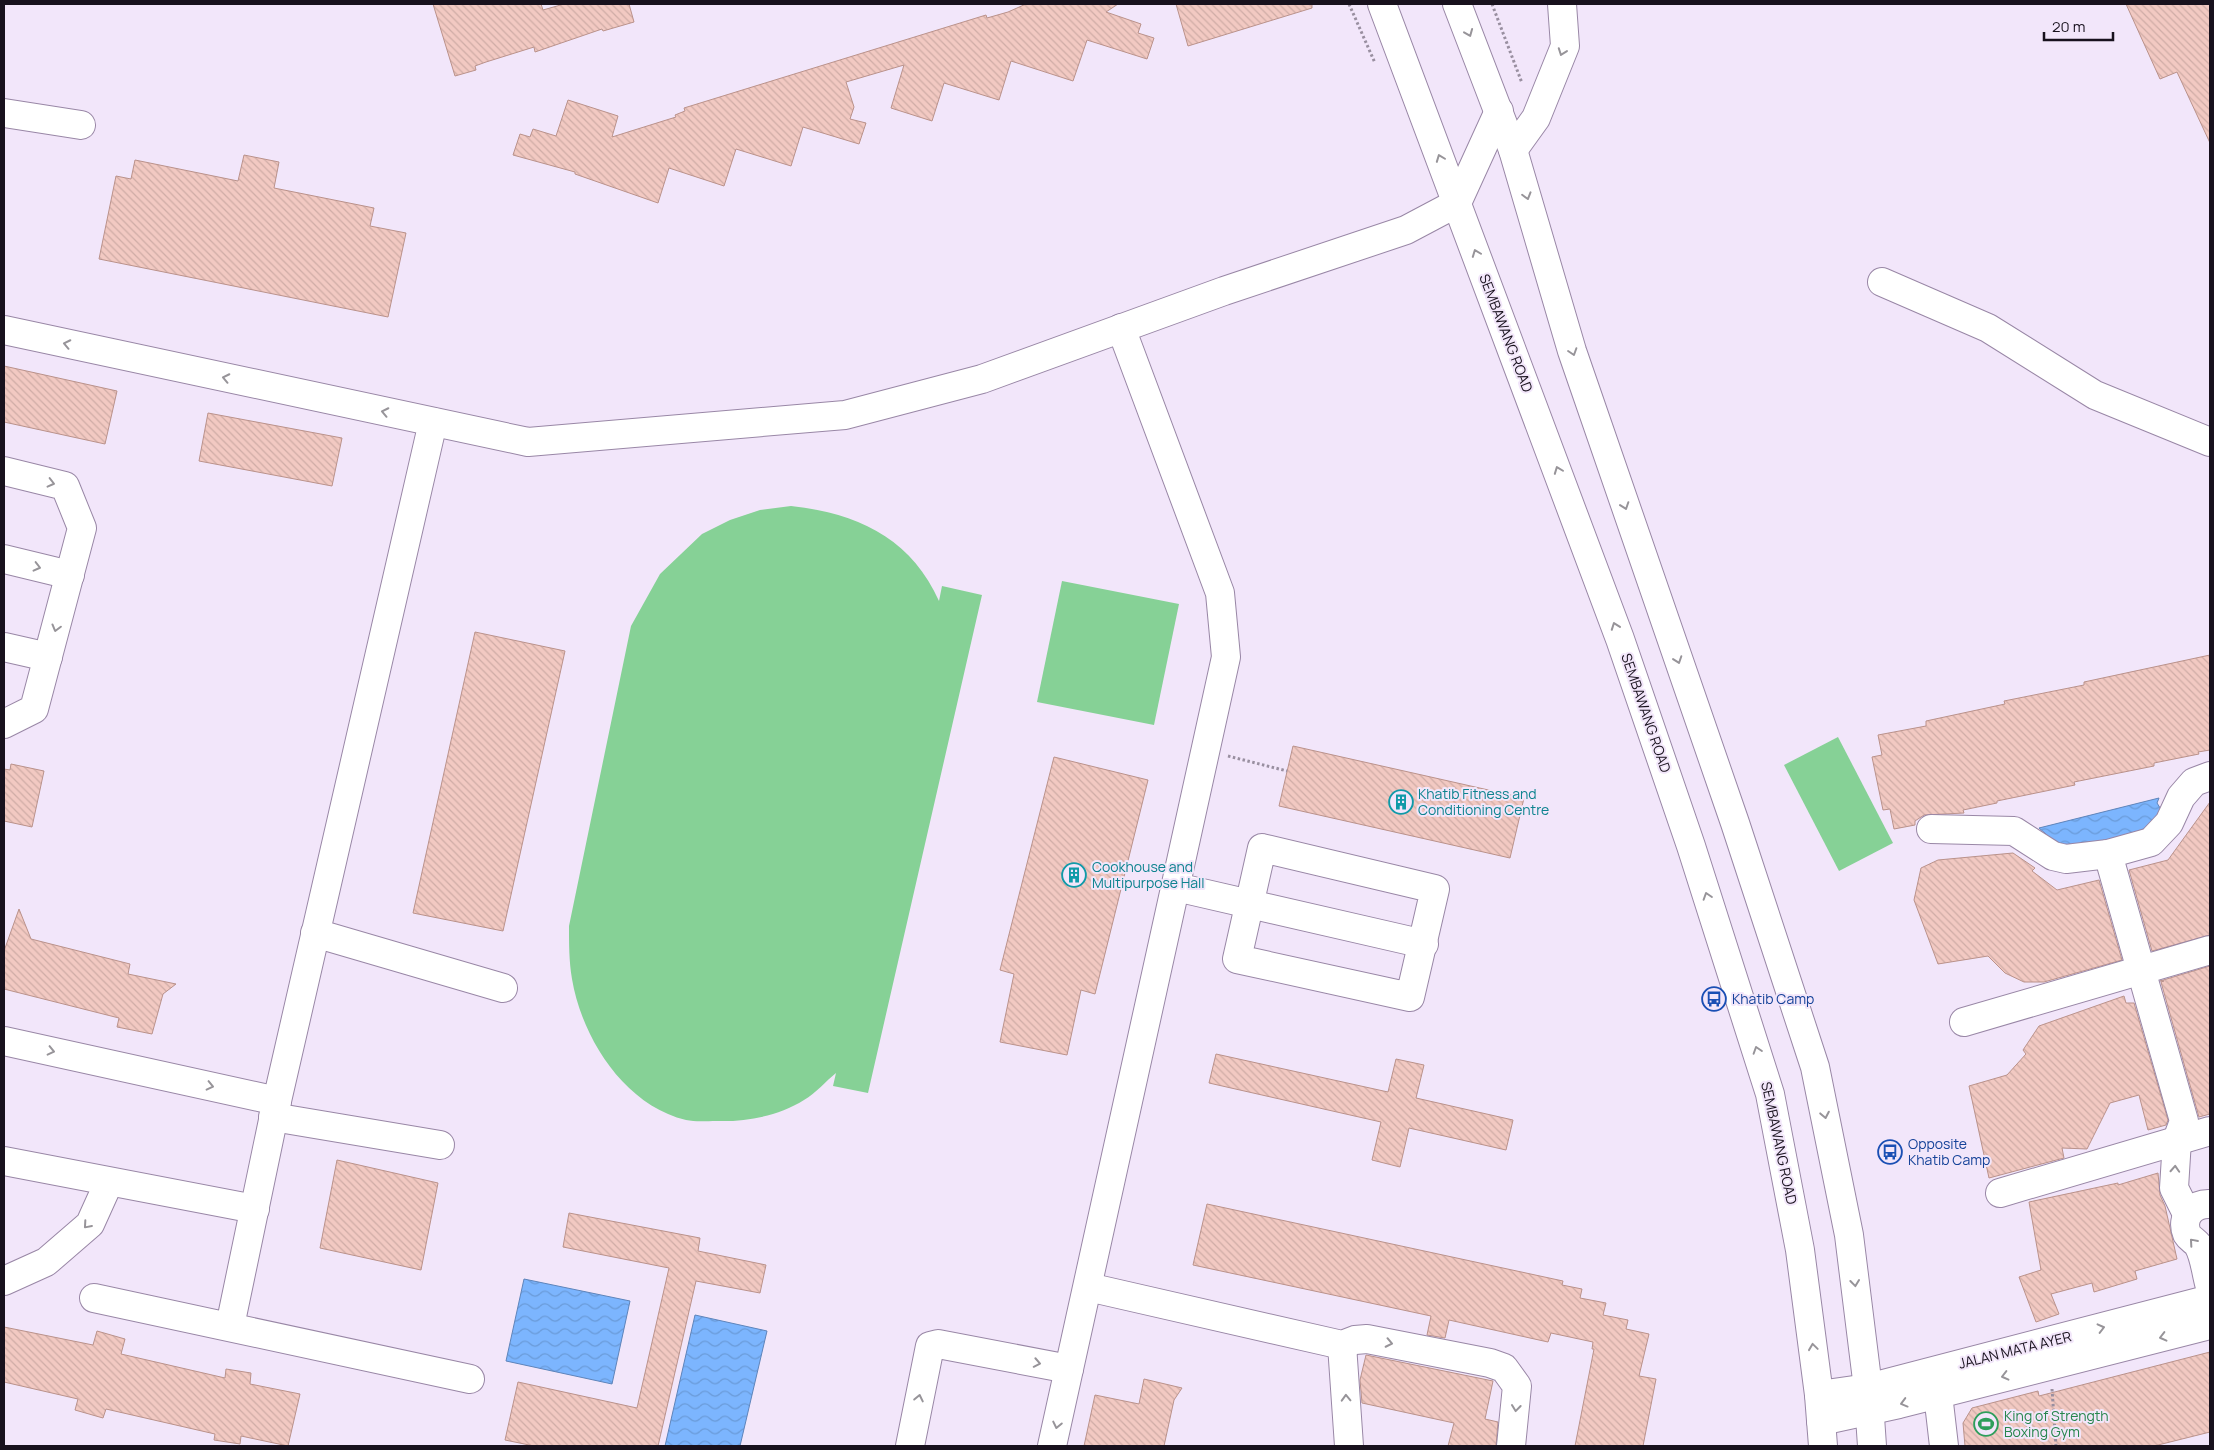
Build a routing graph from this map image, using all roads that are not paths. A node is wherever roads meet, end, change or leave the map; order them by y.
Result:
1 (1382, 4) edge
2 (1457, 4) edge
3 (1562, 4) edge
4 (1499, 111) junction
5 (4, 113) edge
6 (81, 125) dead end
7 (1513, 150) junction
8 (1457, 204) junction
9 (1882, 282) dead end
10 (1121, 328) junction
11 (4, 330) edge
12 (433, 422) junction
13 (2210, 442) edge
14 (4, 471) edge
15 (4, 559) edge
16 (70, 575) junction
17 (4, 647) edge
18 (48, 658) junction
19 (4, 724) edge
20 (2210, 776) edge
21 (1931, 829) dead end
22 (2108, 854) junction
23 (1176, 887) junction
24 (1249, 905) junction
25 (315, 933) junction
26 (1424, 944) junction
27 (2210, 950) edge
28 (2140, 970) junction
29 (503, 988) dead end
30 (1964, 1022) dead end
31 (4, 1041) edge
32 (275, 1109) junction
33 (2197, 1134) edge
34 (440, 1145) dead end
35 (4, 1162) edge
36 (109, 1182) junction
37 (2000, 1193) dead end
38 (255, 1209) junction
39 (2199, 1209) edge
40 (4, 1281) edge
41 (1088, 1287) junction
42 (2210, 1287) edge
43 (94, 1298) dead end
44 (2210, 1299) edge
45 (2210, 1325) edge
46 (230, 1326) junction
47 (1342, 1345) junction
48 (1069, 1369) junction
49 (470, 1379) dead end
50 (1937, 1382) junction
51 (1869, 1399) junction
52 (1821, 1421) edge
53 (910, 1446) edge
54 (1052, 1446) edge
55 (1349, 1446) edge
56 (1511, 1446) edge
57 (1872, 1446) edge
58 (1944, 1446) edge

8 -> 1 main road, SEMBAWANG ROAD
2 -> 4 main road
3 -> 7 main road
4 - 7 main road
4 - 8 main road
5 - 6 main road
7 -> 51 main road
8 - 10 main road
52 -> 8 main road, SEMBAWANG ROAD
9 - 13 main road
10 - 12 main road
10 - 23 main road
12 -> 11 main road
12 - 25 main road
14 -> 16 main road
15 -> 16 main road
16 -> 18 main road
17 - 18 main road
18 - 19 main road
20 - 22 main road
21 - 22 main road
22 - 28 main road
23 - 24 main road
23 - 41 main road
24 - 26 main road
24 - 26 main road
24 - 26 main road
25 - 29 main road
25 - 32 main road
27 - 28 main road
28 - 30 main road
28 - 33 main road
31 -> 32 main road
32 - 34 main road
32 - 38 main road
33 - 37 main road
39 -> 33 main road
35 - 36 main road
36 - 38 main road
36 -> 40 main road
38 - 46 main road
42 -> 39 main road
41 - 47 main road
41 - 48 main road
43 - 46 main road
50 -> 44 main road, JALAN MATA AYER
45 -> 50 main road, JALAN MATA AYER
46 - 49 main road
55 -> 47 main road
47 -> 56 main road
53 -> 48 main road
48 -> 54 main road
50 - 51 main road, JALAN MATA AYER
50 - 58 main road
51 - 52 main road, JALAN MATA AYER
51 - 57 main road

